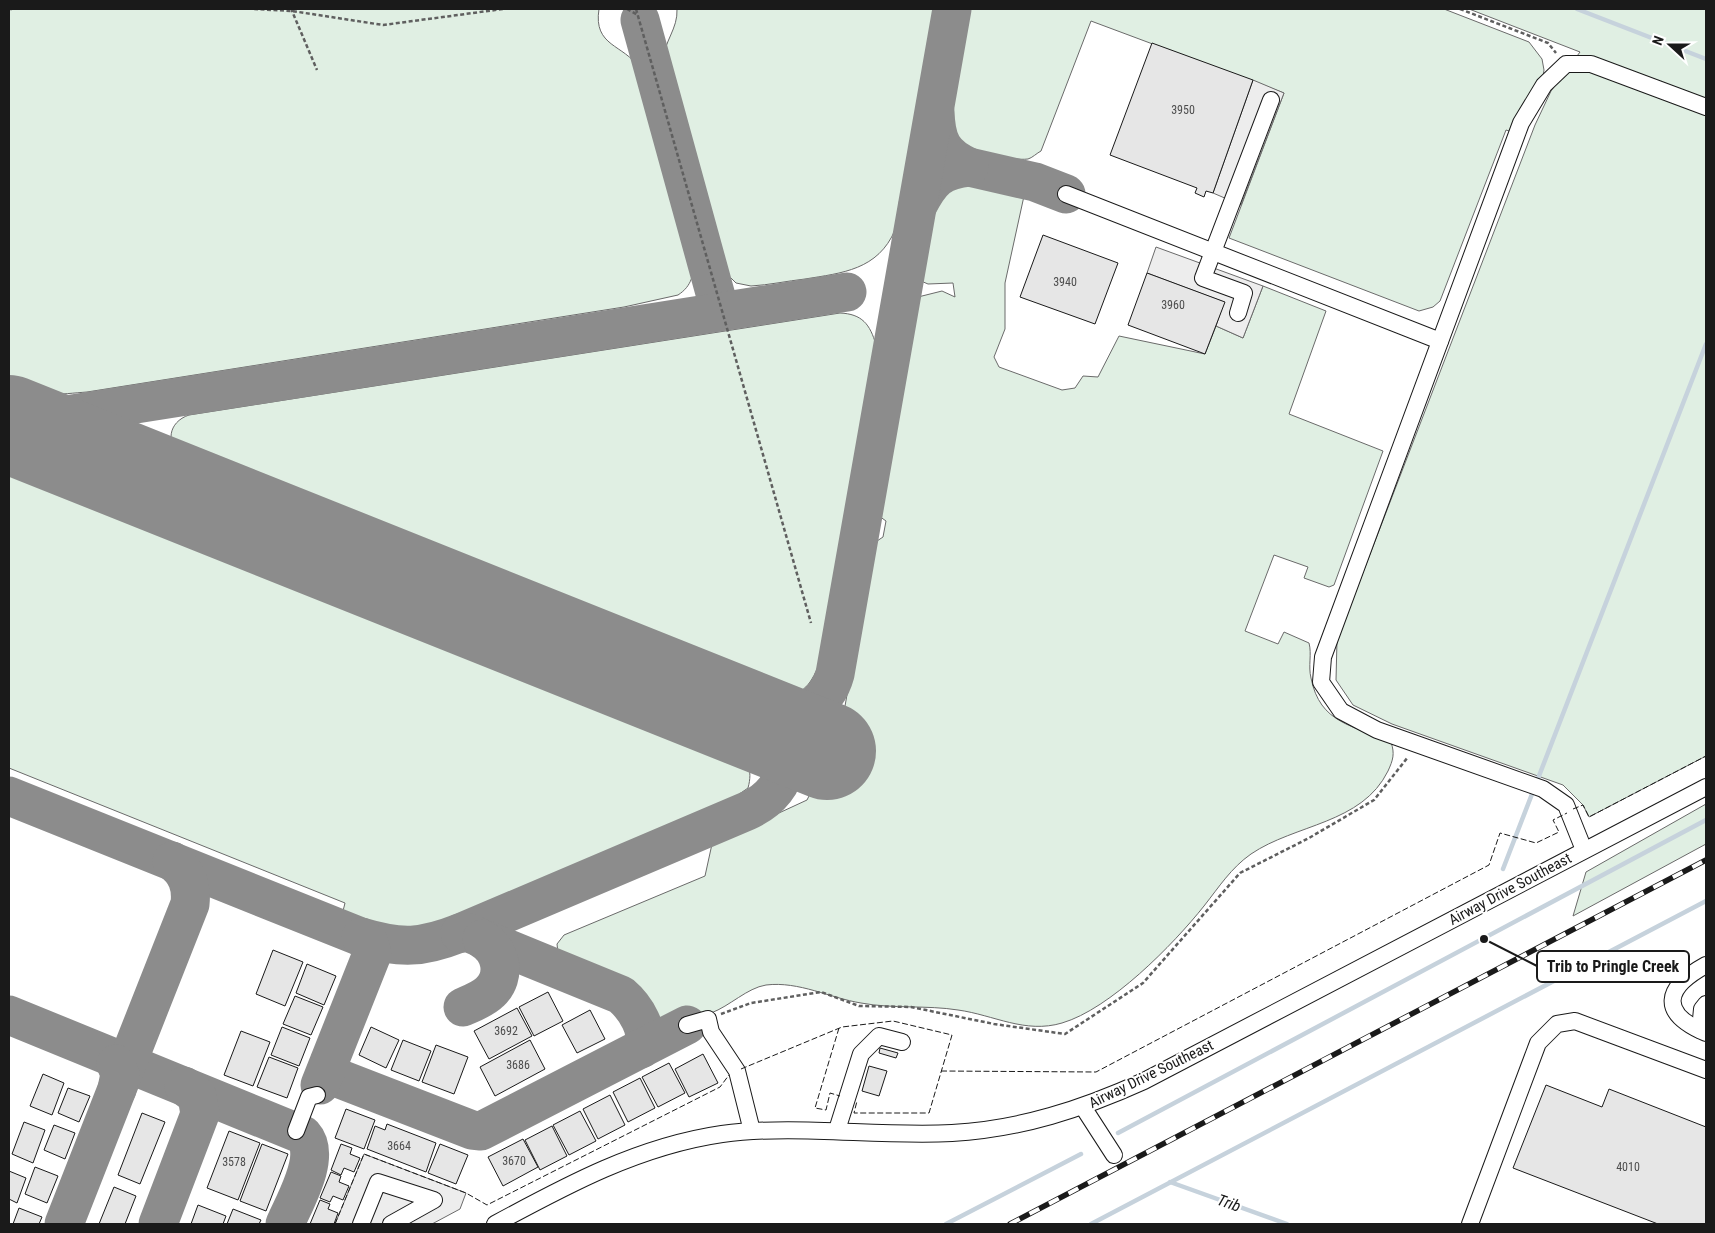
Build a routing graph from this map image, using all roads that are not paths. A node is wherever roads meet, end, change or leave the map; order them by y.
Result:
1 (1271, 100) dead end
2 (1706, 107) edge
3 (1066, 194) dead end
4 (1214, 251) junction
5 (1238, 313) dead end
6 (1440, 341) junction
7 (1706, 787) edge
8 (1584, 850) junction
9 (1706, 965) edge
10 (1706, 1004) edge
11 (687, 1025) dead end
12 (1703, 1032) edge
13 (902, 1042) dead end
14 (1706, 1070) edge
15 (316, 1095) dead end
16 (1082, 1107) junction
17 (837, 1130) junction
18 (296, 1131) dead end
19 (752, 1131) junction
20 (1114, 1155) dead end
21 (361, 1224) edge
22 (391, 1224) edge
23 (495, 1224) edge
24 (1470, 1224) edge

1 - 4 street
2 - 6 street
3 - 4 street
4 - 5 street
4 - 6 street
6 - 8 street
7 - 8 street, Airway Drive Southeast
8 - 16 street, Airway Drive Southeast
9 - 12 street
10 - 12 street
11 - 19 street
13 - 17 street
14 - 24 street
15 - 18 street
16 - 17 street, Airway Drive Southeast
16 - 20 street
17 - 19 street, Airway Drive Southeast
19 - 23 street, Airway Drive Southeast
21 - 22 street

